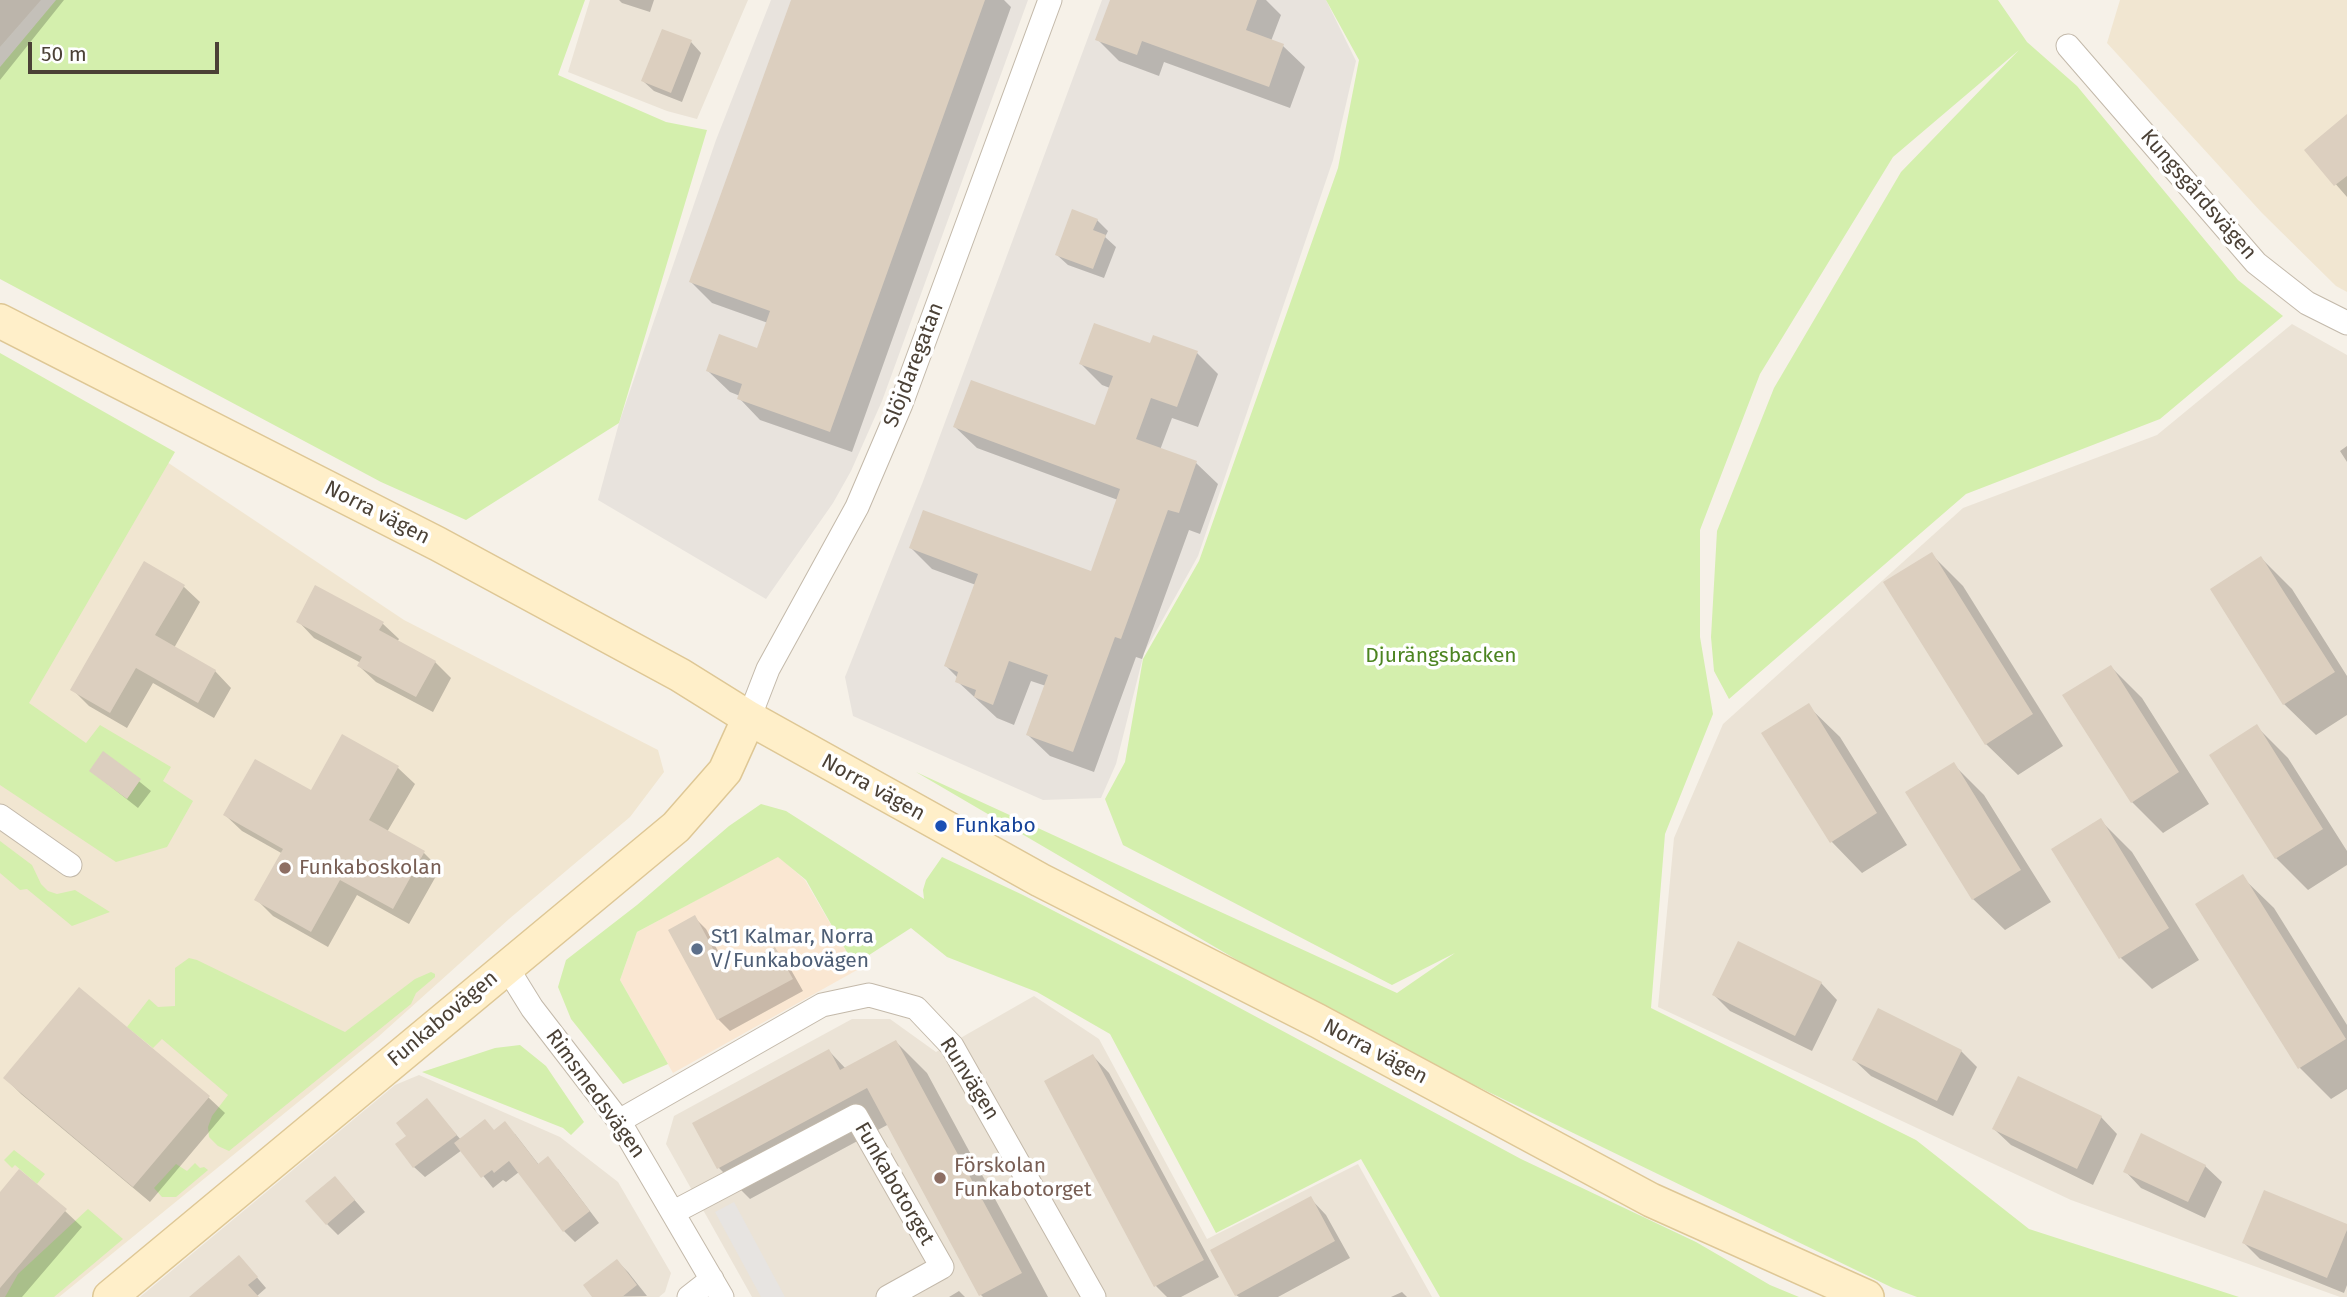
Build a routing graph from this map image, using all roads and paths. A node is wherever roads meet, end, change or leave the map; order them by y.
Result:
1 (1050, 0) edge
2 (2068, 46) dead end
3 (0, 321) edge
4 (2347, 323) edge
5 (749, 718) junction
6 (0, 816) edge
7 (70, 865) dead end
8 (506, 966) junction
9 (619, 1121) junction
10 (674, 1212) junction
11 (717, 1288) edge
12 (110, 1297) edge
13 (689, 1297) edge
14 (888, 1297) edge
15 (1094, 1297) edge
16 (1867, 1297) edge

1 - 5 street, Slöjdaregatan
2 - 4 street, Kungsgårdsvägen
3 - 5 main road, Norra vägen
5 - 8 main road, Funkabovägen
5 - 16 main road, Norra vägen
6 - 7 street
8 - 9 street, Rimsmedsvägen
8 - 12 main road, Funkabovägen
9 - 10 street, Rimsmedsvägen
9 - 15 street, Runvägen
10 - 11 street, Rimsmedsvägen
10 - 14 street, Funkabotorget
11 - 13 street

